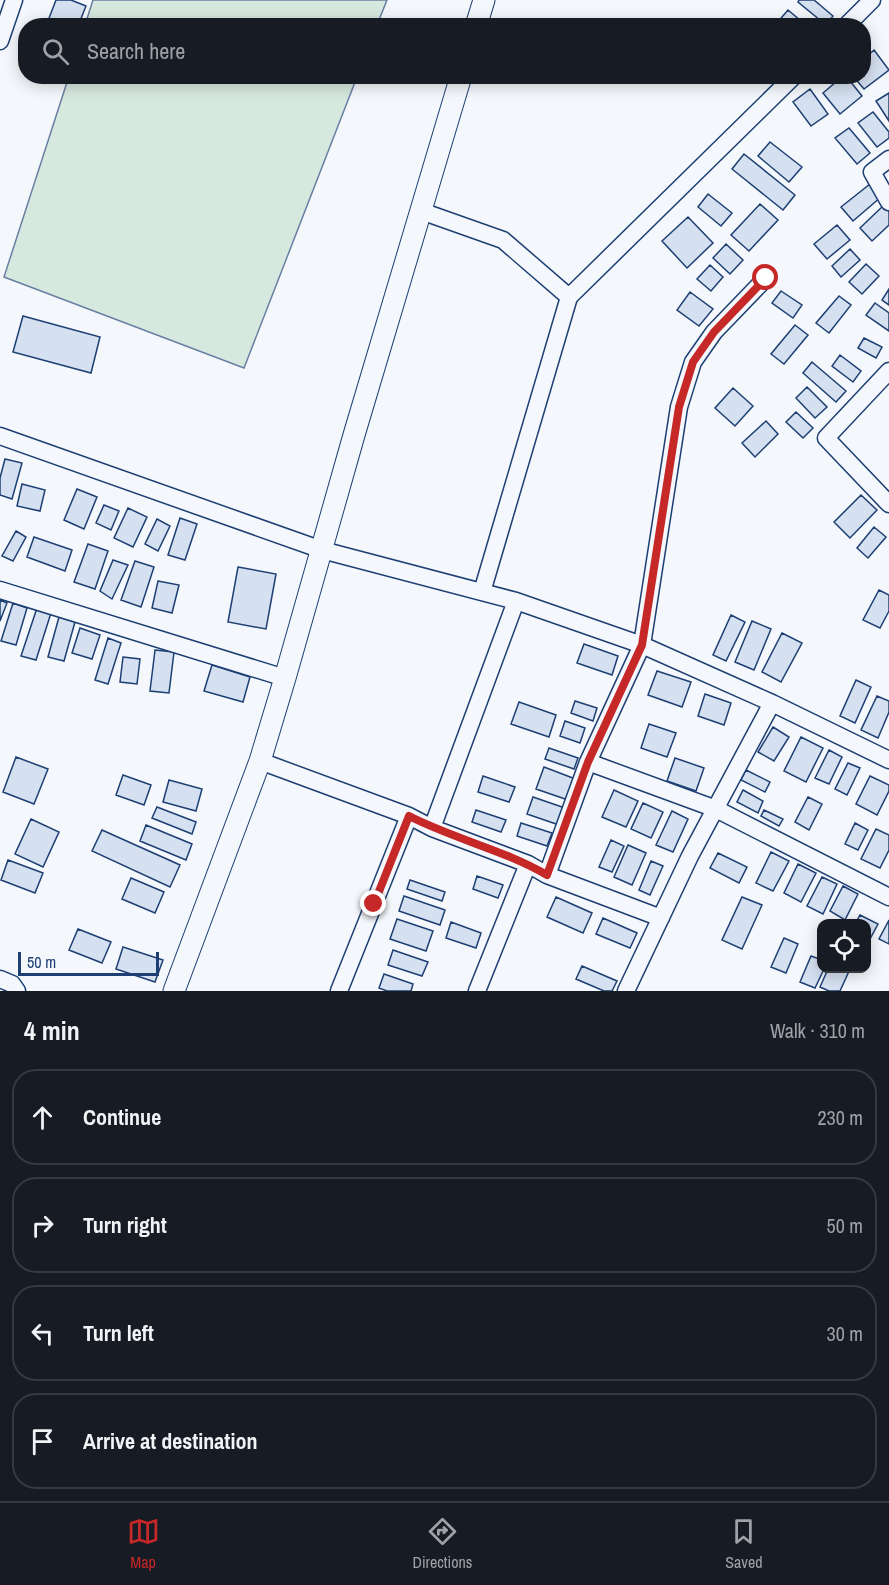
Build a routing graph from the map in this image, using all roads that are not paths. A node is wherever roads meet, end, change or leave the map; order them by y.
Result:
1 (14, 0) edge
2 (484, 0) edge
3 (872, 0) edge
4 (478, 18) edge
5 (854, 18) edge
6 (3, 22) edge
7 (0, 41) edge
8 (459, 84) edge
9 (786, 84) edge
10 (889, 159) edge
11 (889, 202) edge
12 (421, 211) junction
13 (766, 278) dead end
14 (569, 297) junction
15 (889, 371) edge
16 (0, 436) edge
17 (889, 504) edge
18 (322, 550) junction
19 (0, 590) edge
20 (483, 592) junction
21 (516, 601) junction
22 (642, 645) junction
23 (285, 678) junction
24 (772, 703) junction
25 (889, 760) edge
26 (260, 761) junction
27 (588, 762) junction
28 (716, 809) junction
29 (409, 816) junction
30 (432, 828) junction
31 (528, 864) junction
32 (547, 875) junction
33 (889, 897) edge
34 (661, 918) junction
35 (0, 979) edge
36 (17, 991) edge
37 (174, 991) edge
38 (339, 991) edge
39 (477, 991) edge
40 (626, 991) edge

1 - 6 street
2 - 4 street
3 - 5 street
6 - 7 street
8 - 12 street
9 - 14 street
10 - 11 street
12 - 14 street
12 - 18 street
13 - 22 street
14 - 20 street
15 - 17 street
16 - 18 street
18 - 20 street
18 - 23 street
19 - 23 street
20 - 21 street
21 - 22 street
21 - 30 street
22 - 24 street
22 - 27 street
23 - 26 street
24 - 25 street
24 - 28 street
26 - 29 street
26 - 37 street
27 - 28 street
27 - 32 street
28 - 33 street
28 - 34 street
29 - 30 street
29 - 38 street
30 - 31 street
31 - 32 street
31 - 39 street
32 - 34 street
34 - 40 street
35 - 36 street

